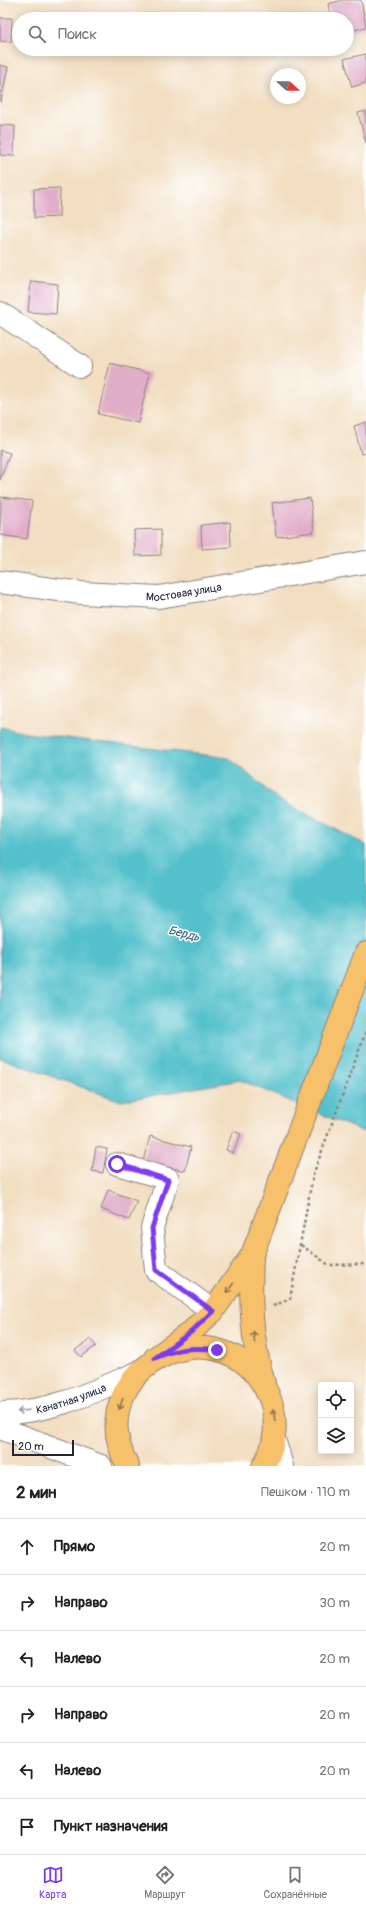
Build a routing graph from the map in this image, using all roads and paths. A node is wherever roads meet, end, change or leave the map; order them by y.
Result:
1 (0, 313) edge
2 (80, 366) dead end
3 (366, 562) edge
4 (0, 582) edge
5 (366, 953) edge
6 (366, 1031) edge
7 (117, 1164) dead end
8 (301, 1245) junction
9 (252, 1255) junction
10 (366, 1264) edge
11 (213, 1311) junction
12 (252, 1316) junction
13 (147, 1365) junction
14 (265, 1388) junction
15 (0, 1413) edge
16 (0, 1428) edge
17 (274, 1438) junction
18 (101, 1466) edge
19 (128, 1466) edge
20 (263, 1466) edge
21 (282, 1466) edge

1 - 2 street
3 - 4 street, Мостовая улица
5 - 9 main road
6 - 8 path
7 - 11 street
8 - 10 path
8 - 12 path
9 -> 11 main road
9 - 12 main road
11 - 13 main road
14 -> 12 main road
13 - 14 main road
13 -> 15 street, Канатная улица
13 -> 19 main road
17 -> 14 main road
16 - 18 street
17 - 20 main road
17 - 21 street

